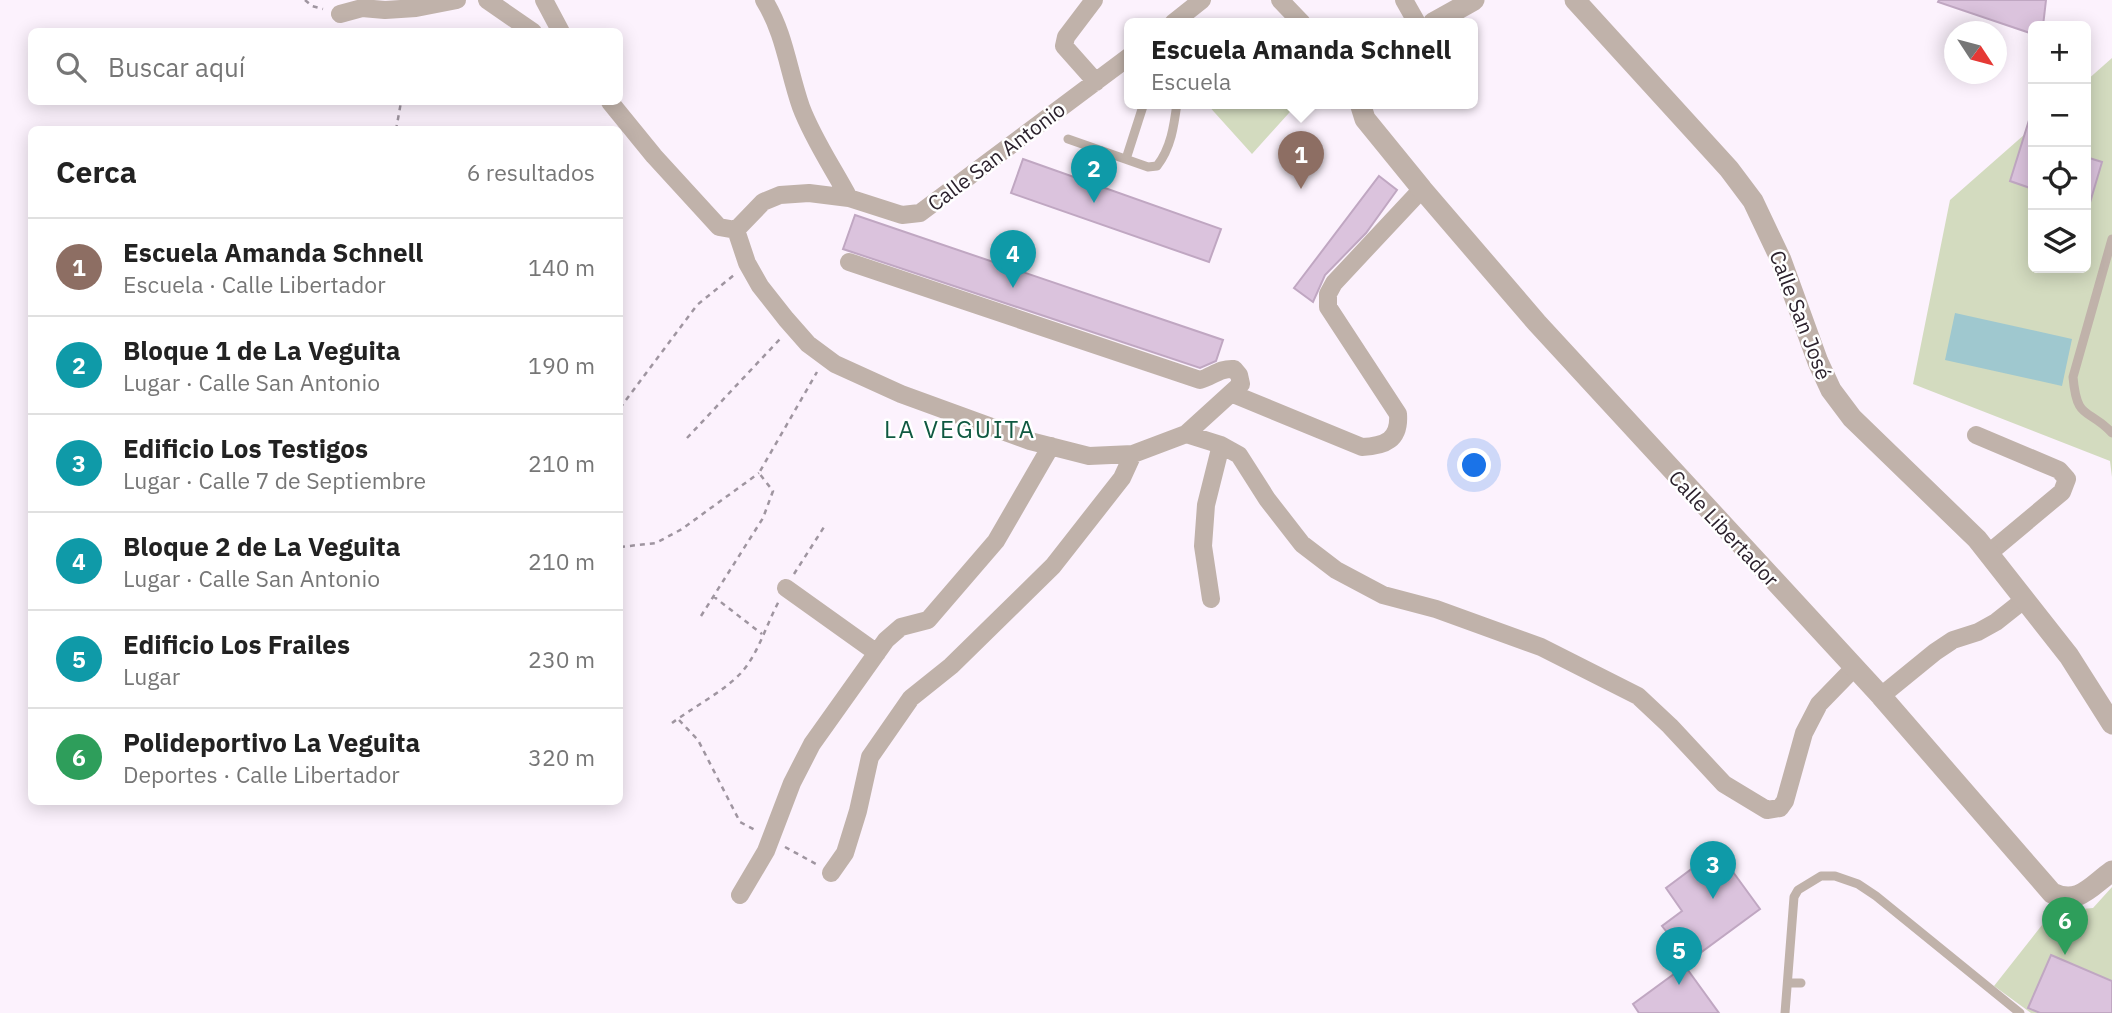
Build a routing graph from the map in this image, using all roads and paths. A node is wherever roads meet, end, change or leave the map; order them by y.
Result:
1 (305, 0) edge
2 (457, 0) edge
3 (487, 0) edge
4 (544, 0) edge
5 (764, 0) edge
6 (1094, 0) edge
7 (1202, 0) edge
8 (1280, 0) edge
9 (1404, 0) edge
10 (1474, 0) edge
11 (1575, 0) edge
12 (340, 14) joint
13 (1179, 18) edge
14 (1297, 18) edge
15 (1413, 18) edge
16 (1442, 18) edge
17 (527, 28) edge
18 (559, 28) edge
19 (1124, 60) edge
20 (1096, 82) junction
21 (400, 105) edge
22 (612, 105) edge
23 (1141, 109) edge
24 (1176, 109) edge
25 (1362, 109) edge
26 (397, 126) edge
27 (1068, 139) dead end
28 (1126, 159) junction
29 (1422, 189) junction
30 (849, 198) junction
31 (736, 230) junction
32 (2112, 239) edge
33 (849, 262) dead end
34 (747, 263) junction
35 (792, 326) junction
36 (826, 357) junction
37 (1233, 394) junction
38 (623, 404) edge
39 (2112, 433) edge
40 (1186, 434) junction
41 (1976, 435) dead end
42 (687, 438) dead end
43 (1221, 445) junction
44 (1051, 446) junction
45 (1133, 454) junction
46 (759, 473) junction
47 (824, 527) dead end
48 (623, 547) edge
49 (1989, 553) junction
50 (786, 588) junction
51 (713, 596) junction
52 (1210, 599) dead end
53 (2025, 599) junction
54 (701, 616) dead end
55 (762, 634) junction
56 (877, 653) junction
57 (1853, 668) junction
58 (1881, 696) junction
59 (678, 719) junction
60 (672, 723) dead end
61 (2112, 724) edge
62 (771, 838) junction
63 (2112, 871) edge
64 (831, 873) joint
65 (740, 895) dead end
66 (1788, 983) junction
67 (1801, 983) dead end
68 (1785, 1013) edge
69 (2021, 1013) edge

1 - 12 path
2 - 12 street
3 - 17 street
4 - 18 street
5 - 30 street
6 - 20 street
7 - 13 street
8 - 14 street
9 - 15 street
10 - 16 street
11 - 49 street, Calle San José
19 - 20 street, Calle San Antonio
20 - 30 street, Calle San Antonio
21 - 26 path
22 - 31 street
23 - 28 lane
24 - 28 lane
25 - 29 street, Calle Libertador
27 - 28 lane
29 - 37 street
29 - 57 street, Calle Libertador
30 - 31 street, Calle San Antonio
31 - 34 street
32 - 39 lane
33 - 37 street
34 - 35 street
34 - 38 path
35 - 36 street
35 - 42 path
36 - 44 street
36 - 46 path
37 - 40 street
40 - 43 street
40 - 45 street
41 - 49 street
43 - 52 street
43 - 57 street
44 - 45 street
44 - 56 street
45 - 64 street
46 - 48 path
46 - 51 path
47 - 50 path
49 - 53 street, Calle San José
50 - 55 path
50 - 56 street
51 - 54 path
51 - 55 path
53 - 58 street
53 - 61 street, Calle San José
55 - 59 path
56 - 62 street
57 - 58 street, Calle Libertador
58 - 63 street, Calle Libertador
59 - 60 path
59 - 62 path
62 - 64 path
62 - 65 street
66 - 67 lane
66 - 68 lane
66 - 69 lane

